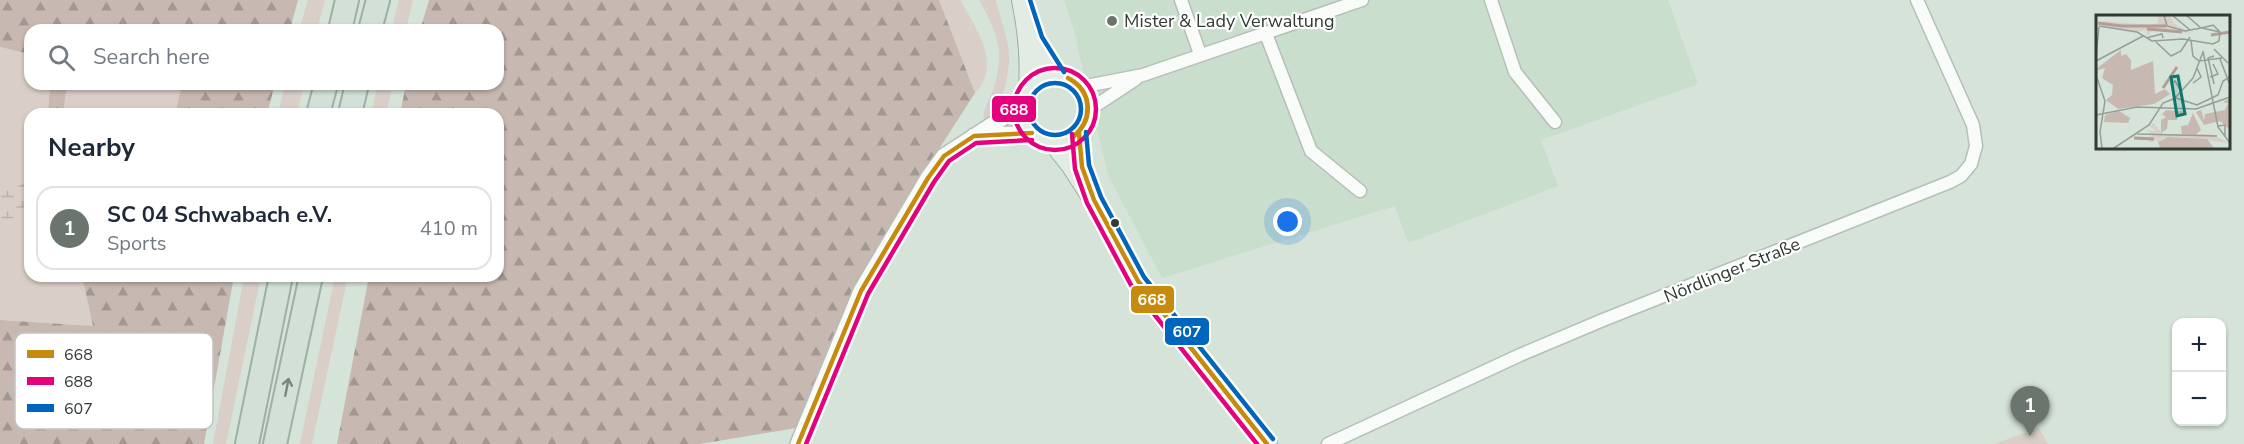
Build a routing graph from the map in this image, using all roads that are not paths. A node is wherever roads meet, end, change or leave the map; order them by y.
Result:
1 (347, 0) edge
2 (378, 0) edge
3 (1022, 0) edge
4 (1181, 0) edge
5 (1362, 0) edge
6 (1491, 0) edge
7 (1917, 0) edge
8 (1027, 21) junction
9 (341, 24) edge
10 (372, 24) edge
11 (1266, 34) junction
12 (1200, 54) junction
13 (1143, 75) junction
14 (1058, 76) junction
15 (1081, 87) junction
16 (324, 90) edge
17 (356, 90) edge
18 (1026, 95) junction
19 (320, 108) edge
20 (351, 108) edge
21 (1089, 110) junction
22 (1555, 123) dead end
23 (1079, 133) junction
24 (1032, 134) junction
25 (974, 136) junction
26 (1054, 143) junction
27 (1360, 191) dead end
28 (1094, 200) junction
29 (280, 282) edge
30 (310, 282) edge
31 (247, 444) edge
32 (275, 444) edge
33 (798, 444) edge
34 (1267, 444) edge
35 (1328, 444) edge

1 - 9 highway
2 - 10 highway
3 - 8 main road
4 - 12 street
5 - 11 street
6 - 22 street
7 - 35 street, Nördlinger Straße
8 - 14 main road
8 - 18 main road
11 - 12 street
11 - 27 street
12 - 13 street
13 - 15 street
13 - 21 street
14 - 15 main road
14 - 18 main road
15 - 21 main road
16 - 19 highway
17 - 20 highway
18 - 24 main road
18 - 25 street
21 - 23 main road
23 - 26 main road
23 - 28 main road
24 - 25 street
24 - 26 main road
25 - 33 street
26 - 28 main road
28 - 34 main road
29 - 31 highway
32 -> 30 highway

